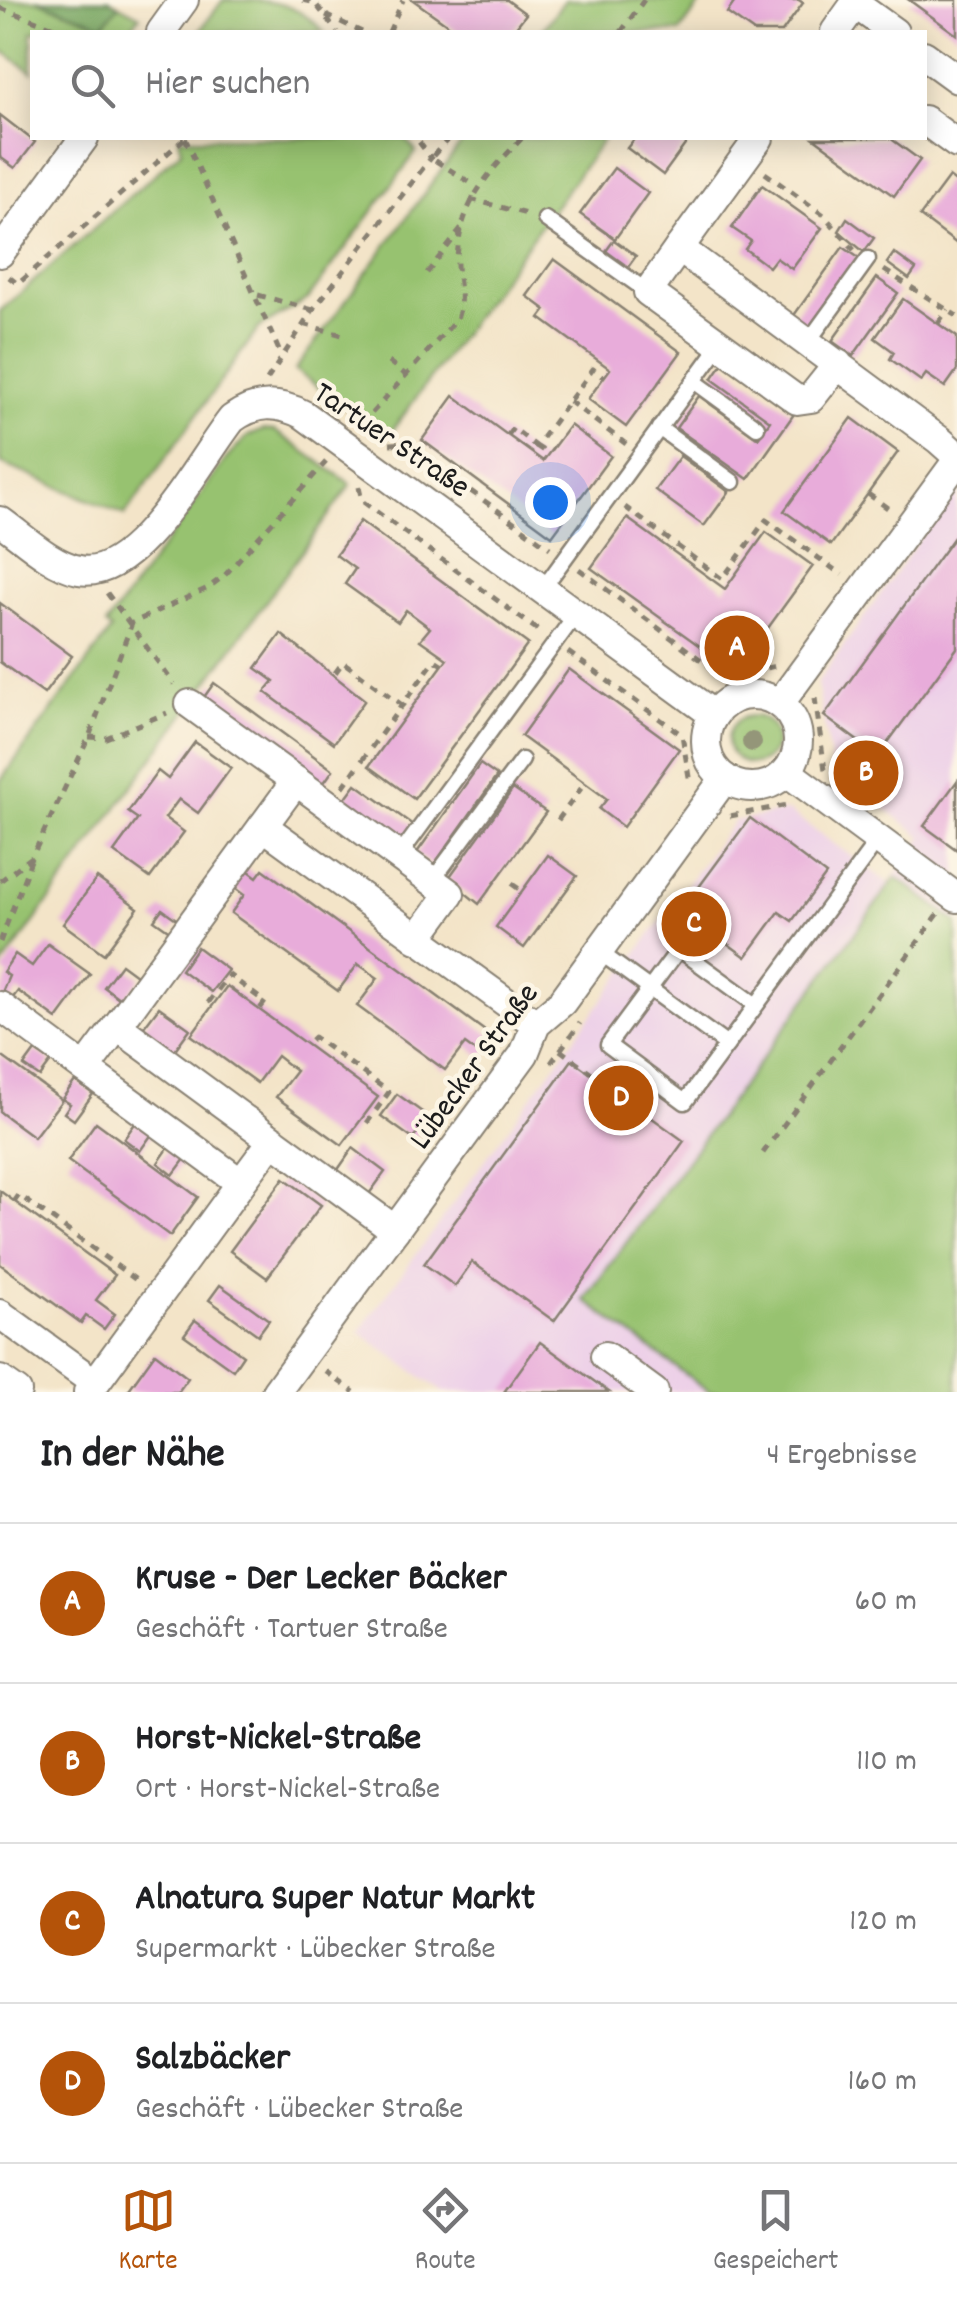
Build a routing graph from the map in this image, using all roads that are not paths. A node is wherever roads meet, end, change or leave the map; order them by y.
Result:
1 (184, 0) edge
2 (852, 2) edge
3 (162, 30) edge
4 (836, 30) edge
5 (891, 30) edge
6 (927, 57) edge
7 (957, 78) edge
8 (927, 122) edge
9 (83, 140) edge
10 (957, 144) edge
11 (752, 148) edge
12 (545, 219) road end
13 (679, 248) junction
14 (0, 253) edge
15 (868, 259) road end
16 (648, 292) junction
17 (808, 342) junction
18 (720, 344) junction
19 (838, 364) junction
20 (694, 381) junction
21 (758, 427) dead end
22 (660, 428) junction
23 (957, 458) edge
24 (733, 482) dead end
25 (0, 521) edge
26 (544, 587) junction
27 (578, 612) junction
28 (780, 703) junction
29 (190, 704) road end
30 (714, 714) junction
31 (522, 760) dead end
32 (787, 772) junction
33 (724, 778) junction
34 (296, 781) junction
35 (263, 826) junction
36 (878, 840) junction
37 (399, 856) junction
38 (432, 881) junction
39 (955, 896) edge
40 (417, 939) junction
41 (598, 951) junction
42 (650, 988) junction
43 (756, 1005) junction
44 (0, 1006) edge
45 (536, 1024) junction
46 (117, 1026) junction
47 (727, 1045) junction
48 (85, 1069) junction
49 (273, 1140) junction
50 (241, 1183) junction
51 (395, 1230) junction
52 (0, 1314) edge
53 (605, 1356) dead end
54 (0, 1380) edge
55 (92, 1388) edge
56 (16, 1392) edge
57 (276, 1392) edge
58 (654, 1392) edge

1 - 3 street
2 - 4 street
2 - 5 street
6 - 7 street
8 - 10 street
9 - 14 street
11 - 13 street
12 - 16 lane
13 - 16 street
13 - 17 street
15 - 17 lane
16 - 18 street
17 - 19 street
18 - 19 street
18 - 20 lane
19 - 23 street
20 - 21 lane
20 - 22 lane
22 - 24 lane
22 - 26 lane
23 - 28 street
25 - 26 street, Tartuer Straße
26 - 27 street, Tartuer Straße
27 - 30 street, Tartuer Straße
27 - 37 lane
28 - 30 street
28 - 32 street
29 - 34 street
30 - 33 street
31 - 38 lane
32 - 33 street
32 - 36 street
33 - 41 street, Lübecker Straße
34 - 35 street
34 - 37 street
35 - 40 street
35 - 46 street
36 - 39 street
36 - 43 lane
37 - 38 street
38 - 40 street
40 - 45 street
41 - 42 lane
41 - 45 street, Lübecker Straße
42 - 43 lane
42 - 47 lane
42 - 47 lane
43 - 47 lane
44 - 48 street
45 - 51 street, Lübecker Straße
46 - 48 street
46 - 49 street
48 - 50 street
49 - 50 street
49 - 51 street
50 - 55 street
51 - 57 street, Lübecker Straße
52 - 55 street
53 - 58 street
54 - 56 street

